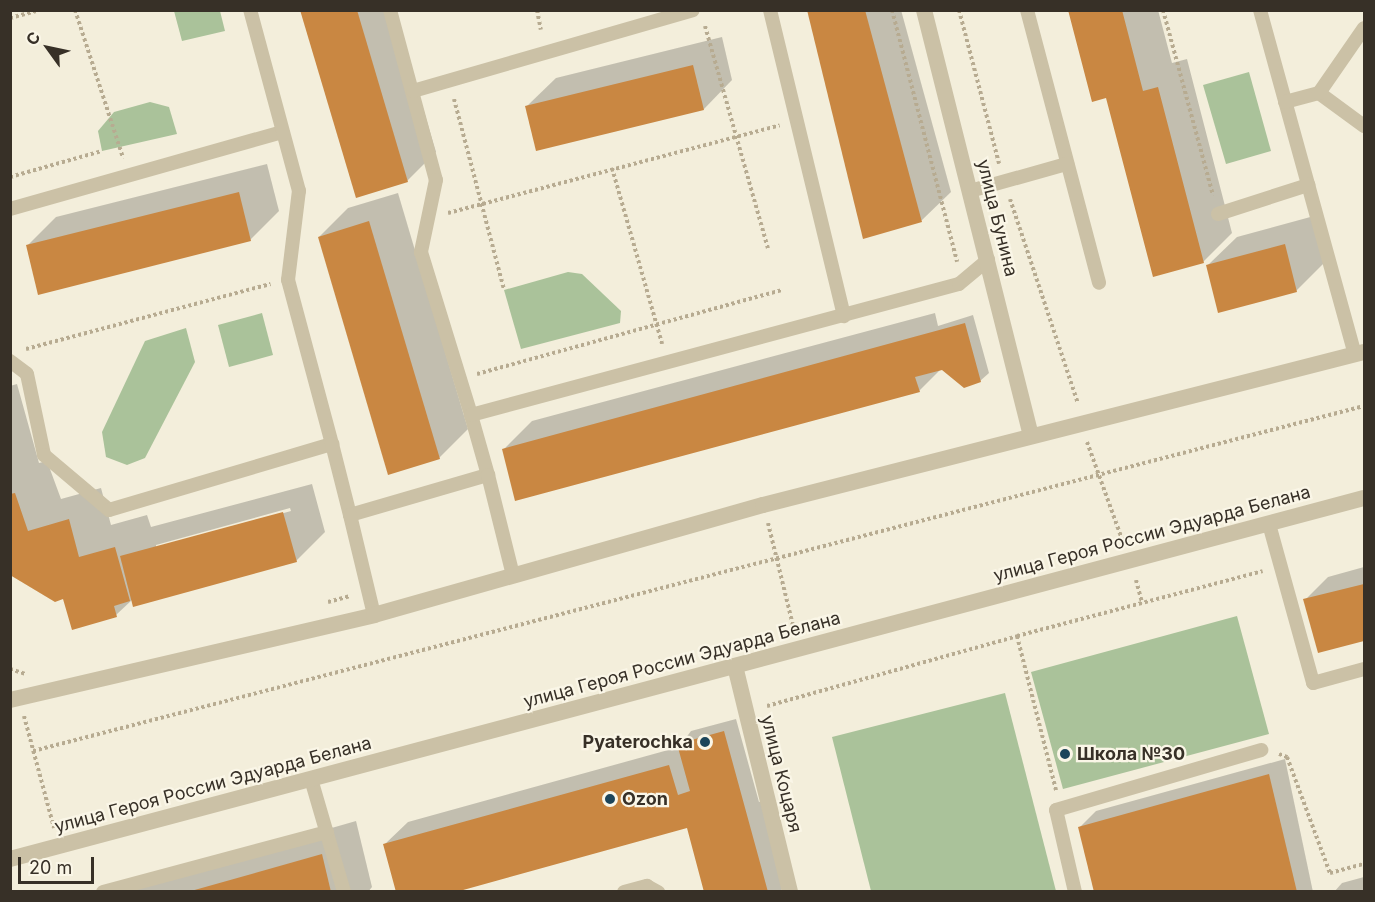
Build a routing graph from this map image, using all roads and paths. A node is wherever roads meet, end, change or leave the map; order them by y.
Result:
1 (39, 10) edge
2 (75, 10) edge
3 (250, 10) edge
4 (390, 10) edge
5 (537, 10) edge
6 (693, 10) edge
7 (770, 10) edge
8 (892, 10) edge
9 (924, 10) edge
10 (959, 10) edge
11 (1027, 10) edge
12 (1163, 10) edge
13 (1260, 10) edge
14 (10, 18) edge
15 (704, 22) dead end
16 (1365, 28) edge
17 (541, 30) dead end
18 (449, 80) junction
19 (413, 91) junction
20 (1319, 93) junction
21 (1285, 102) junction
22 (796, 121) junction
23 (1365, 126) edge
24 (282, 132) junction
25 (734, 135) junction
26 (102, 151) dead end
27 (1067, 164) junction
28 (612, 168) junction
29 (128, 175) junction
30 (10, 177) edge
31 (1004, 181) junction
32 (1308, 186) junction
33 (970, 191) junction
34 (481, 204) junction
35 (10, 209) edge
36 (1218, 214) joint
37 (427, 219) junction
38 (768, 248) dead end
39 (988, 260) junction
40 (953, 266) dead end
41 (288, 280) junction
42 (1100, 283) dead end
43 (504, 290) dead end
44 (783, 290) dead end
45 (844, 315) junction
46 (657, 325) junction
47 (22, 350) dead end
48 (1360, 353) edge
49 (10, 361) edge
50 (667, 362) junction
51 (460, 379) junction
52 (1365, 406) edge
53 (471, 415) junction
54 (1083, 423) junction
55 (1030, 436) junction
56 (332, 444) junction
57 (488, 475) junction
58 (1095, 475) junction
59 (1365, 498) edge
60 (764, 505) junction
61 (350, 514) junction
62 (1269, 524) junction
63 (776, 559) junction
64 (1130, 559) junction
65 (1281, 567) junction
66 (513, 575) junction
67 (374, 615) junction
68 (1017, 636) junction
69 (799, 649) junction
70 (735, 666) junction
71 (1365, 669) edge
72 (14, 699) edge
73 (746, 712) junction
74 (1261, 750) joint
75 (33, 751) junction
76 (311, 778) junction
77 (1060, 809) junction
78 (327, 832) junction
79 (59, 846) junction
80 (10, 859) edge
81 (1365, 864) edge
82 (103, 891) edge
83 (345, 891) edge
84 (624, 891) edge
85 (658, 891) edge
86 (790, 891) edge
87 (1075, 891) edge

1 - 14 path
2 - 29 path
3 - 24 lane
4 - 19 lane
5 - 17 path
6 - 18 lane
7 - 22 lane
8 - 40 path
9 - 33 street, улица Бунина
10 - 31 path
11 - 27 lane
12 - 36 path
13 - 21 lane
15 - 25 path
16 - 20 lane
18 - 19 lane
18 - 34 path
19 - 37 lane
20 - 21 lane
20 - 23 lane
21 - 32 lane
22 - 25 path
22 - 45 lane
24 - 29 lane
24 - 41 lane
25 - 28 path
25 - 38 path
26 - 30 path
27 - 31 lane
27 - 42 lane
28 - 34 path
28 - 46 path
29 - 35 lane
31 - 33 lane
31 - 54 path
32 - 36 lane
32 - 48 lane
33 - 39 street, улица Бунина
34 - 37 path
34 - 43 path
37 - 51 lane
39 - 45 lane
39 - 55 street, улица Бунина
41 - 47 path
41 - 56 lane
44 - 46 path
45 - 50 lane
46 - 50 path
46 - 51 path
48 - 54 street
49 - 56 lane
50 - 53 lane
51 - 53 lane
52 - 58 path
53 - 57 lane
54 - 55 street
54 - 58 path
55 - 60 street
56 - 61 lane
57 - 61 lane
57 - 66 lane
58 - 63 path
58 - 64 path
59 - 62 street, улица Героя России Эдуарда Белана
60 - 63 path
60 - 66 street
61 - 67 lane
62 - 64 street, улица Героя России Эдуарда Белана
62 - 65 lane
63 - 69 path
63 - 75 path
64 - 69 street, улица Героя России Эдуарда Белана
65 - 68 path
65 - 71 lane
66 - 67 street
67 - 72 street
68 - 73 path
68 - 77 path
69 - 70 street, улица Героя России Эдуарда Белана
70 - 73 street, улица Коцаря
70 - 76 street, улица Героя России Эдуарда Белана
72 - 75 path
73 - 86 street, улица Коцаря
74 - 77 lane
74 - 81 path
75 - 79 path
76 - 78 lane
76 - 79 street, улица Героя России Эдуарда Белана
77 - 87 lane
78 - 82 lane
78 - 83 lane
79 - 80 street, улица Героя России Эдуарда Белана
84 - 85 lane

